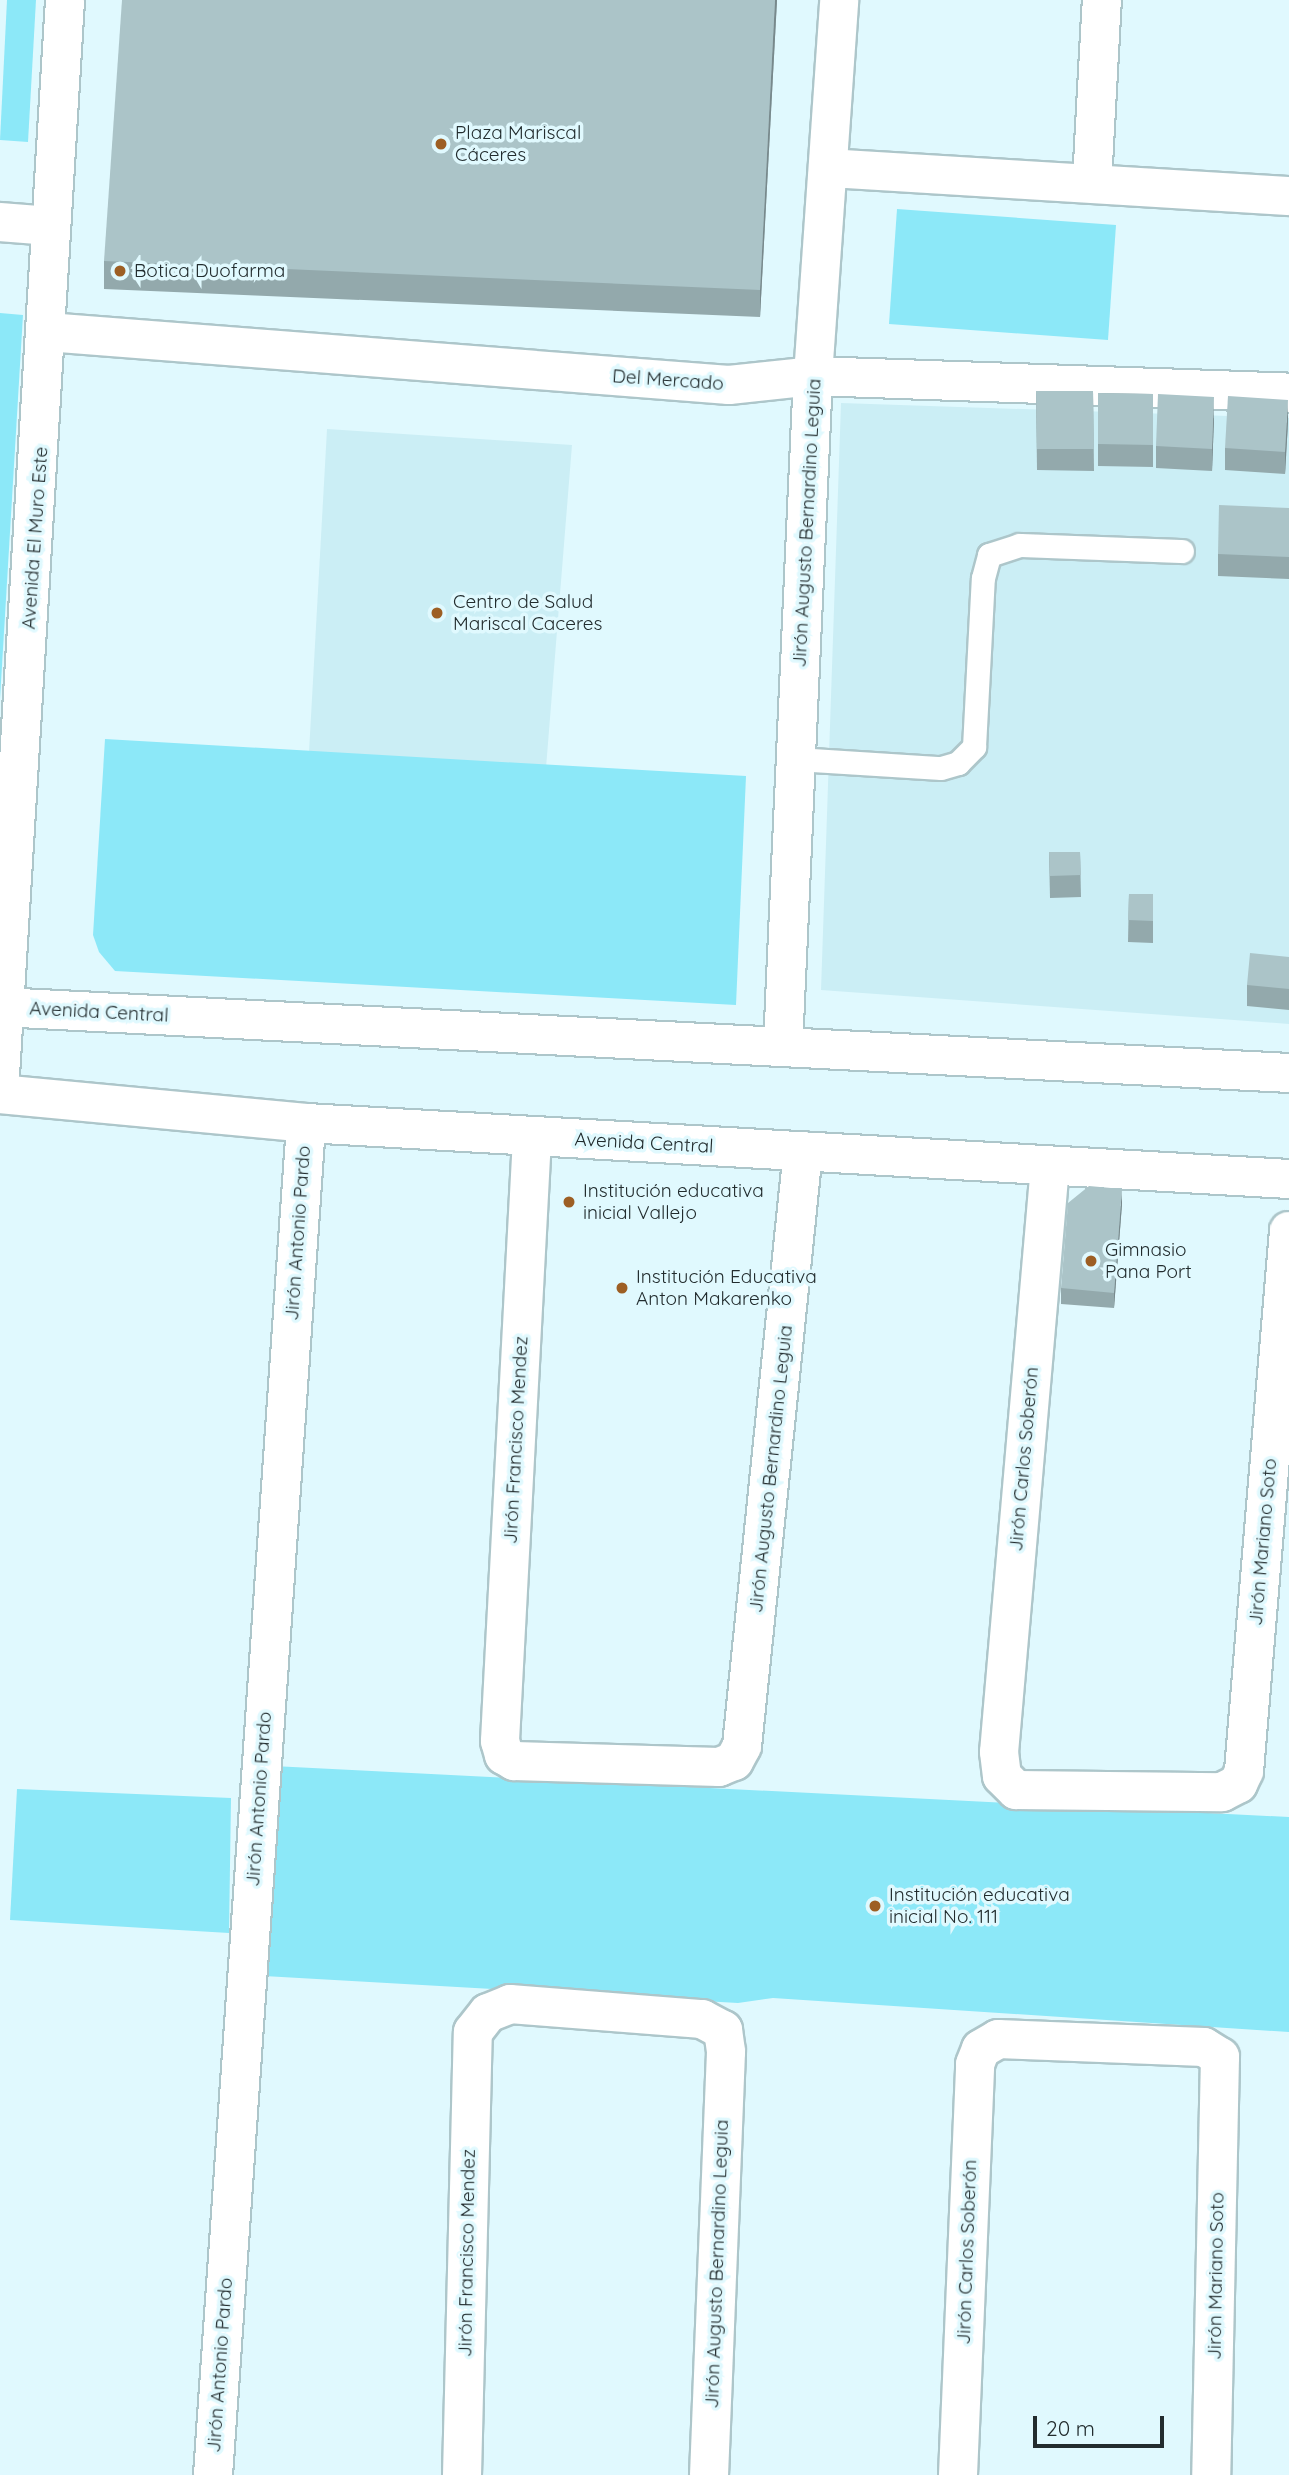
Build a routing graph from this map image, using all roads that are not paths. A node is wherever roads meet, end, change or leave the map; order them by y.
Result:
1 (65, 0) edge
2 (839, 0) edge
3 (1102, 0) edge
4 (829, 168) junction
5 (1092, 182) junction
6 (1289, 196) edge
7 (0, 222) edge
8 (51, 226) junction
9 (47, 332) junction
10 (813, 376) junction
11 (1289, 393) edge
12 (1182, 551) dead end
13 (796, 759) junction
14 (3, 1007) edge
15 (783, 1046) junction
16 (1289, 1073) edge
17 (0, 1075) edge
18 (0, 1094) edge
19 (306, 1123) junction
20 (532, 1138) junction
21 (803, 1151) junction
22 (1050, 1166) junction
23 (1289, 1179) edge
24 (1289, 1231) edge
25 (742, 1746) joint
26 (1244, 1770) joint
27 (726, 2052) joint
28 (1221, 2076) joint
29 (213, 2475) edge
30 (462, 2475) edge
31 (709, 2475) edge
32 (958, 2475) edge
33 (1211, 2475) edge

1 - 8 street, Avenida El Muro Este
2 - 4 street, Jirón Augusto Bernardino Leguia
3 - 5 street
4 - 5 street
4 - 10 street, Jirón Augusto Bernardino Leguia
5 - 6 street
7 - 8 street
8 - 9 street, Avenida El Muro Este
9 - 10 street, Del Mercado
9 - 14 street, Avenida El Muro Este
10 - 11 street, Del Mercado
10 - 13 street, Jirón Augusto Bernardino Leguia
12 - 13 lane
13 - 15 street, Jirón Augusto Bernardino Leguia
14 - 15 street, Avenida Central
14 - 17 street, Avenida El Muro Este
15 - 16 street, Avenida Central
18 - 19 street, Avenida Central
19 - 20 street, Avenida Central
19 - 29 street, Jirón Antonio Pardo
20 - 21 street, Avenida Central
20 - 25 street, Jirón Francisco Mendez
21 - 22 street, Avenida Central
21 - 25 street, Jirón Augusto Bernardino Leguia
22 - 23 street, Avenida Central
22 - 26 street, Jirón Carlos Soberón
24 - 26 street, Jirón Mariano Soto
27 - 30 street, Jirón Francisco Mendez
27 - 31 street, Jirón Augusto Bernardino Leguia
28 - 32 street, Jirón Carlos Soberón
28 - 33 street, Jirón Mariano Soto

